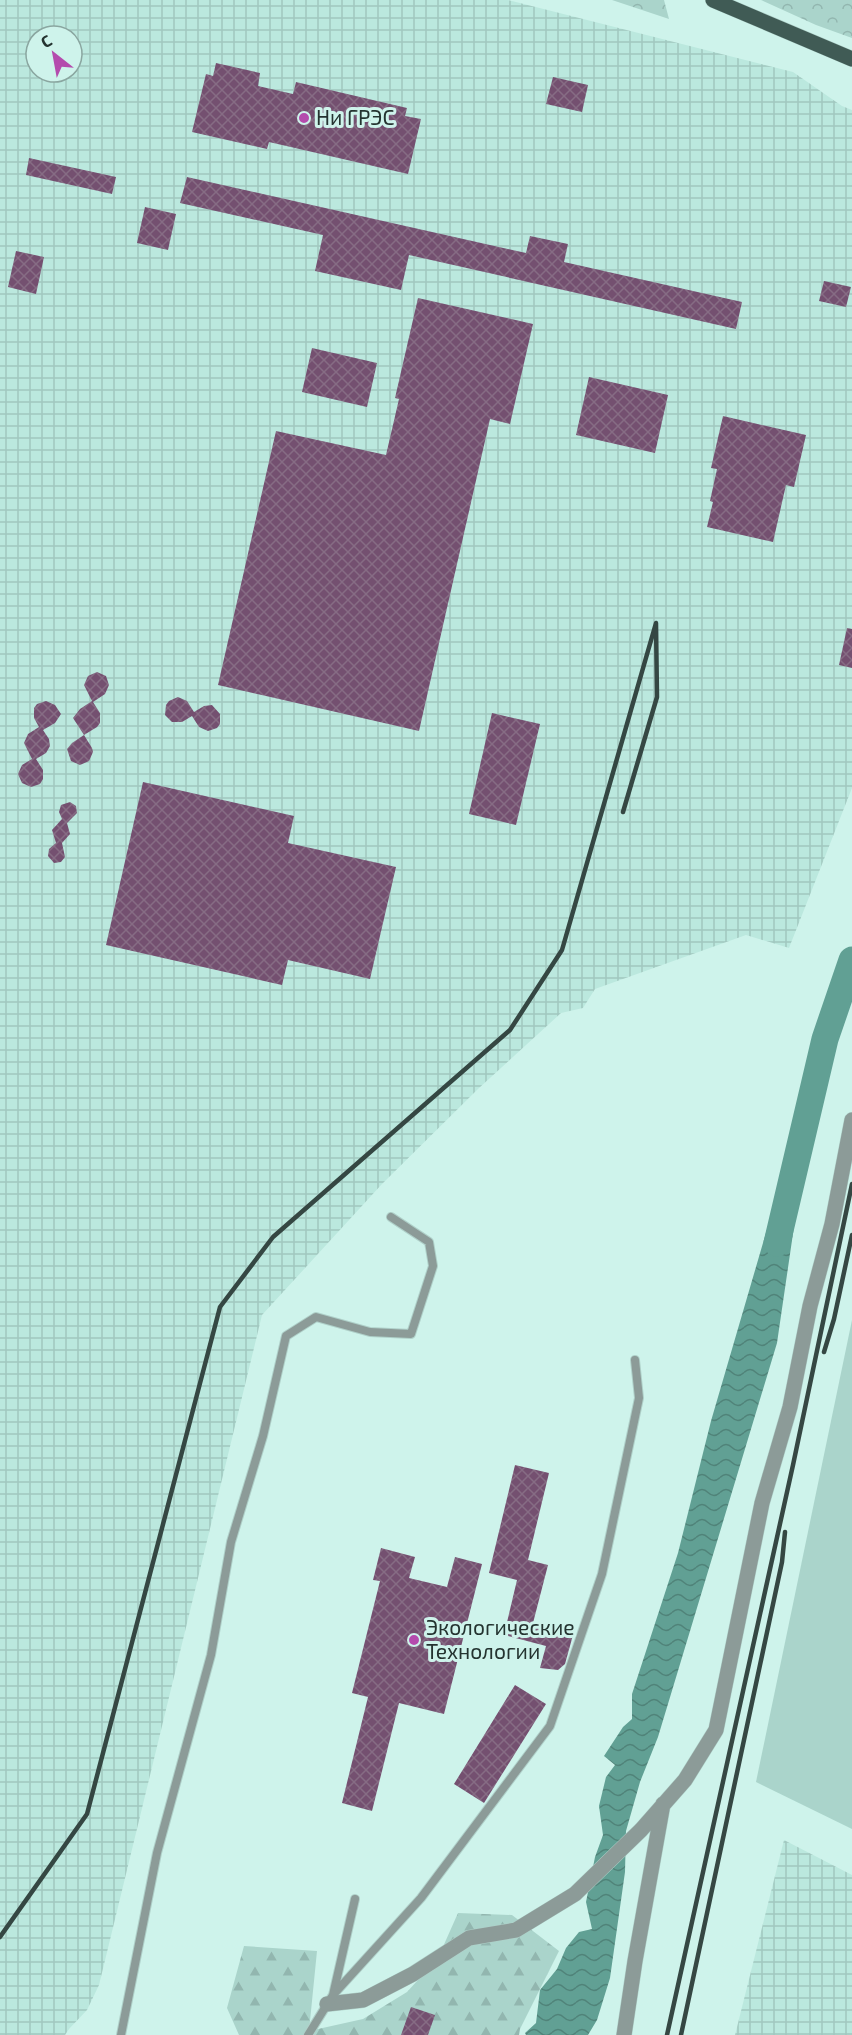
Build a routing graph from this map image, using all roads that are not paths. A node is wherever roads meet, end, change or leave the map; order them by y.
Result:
1 (713, 0) edge
2 (852, 59) edge
3 (852, 1120) edge
4 (391, 1217) dead end
5 (635, 1360) dead end
6 (664, 1804) junction
7 (356, 1899) dead end
8 (330, 2000) junction
9 (121, 2035) edge
10 (308, 2035) edge
11 (624, 2035) edge

1 - 2 main road
3 - 6 street
4 - 9 lane
5 - 8 lane
6 - 8 street
6 - 11 street
7 - 8 lane
8 - 10 lane

